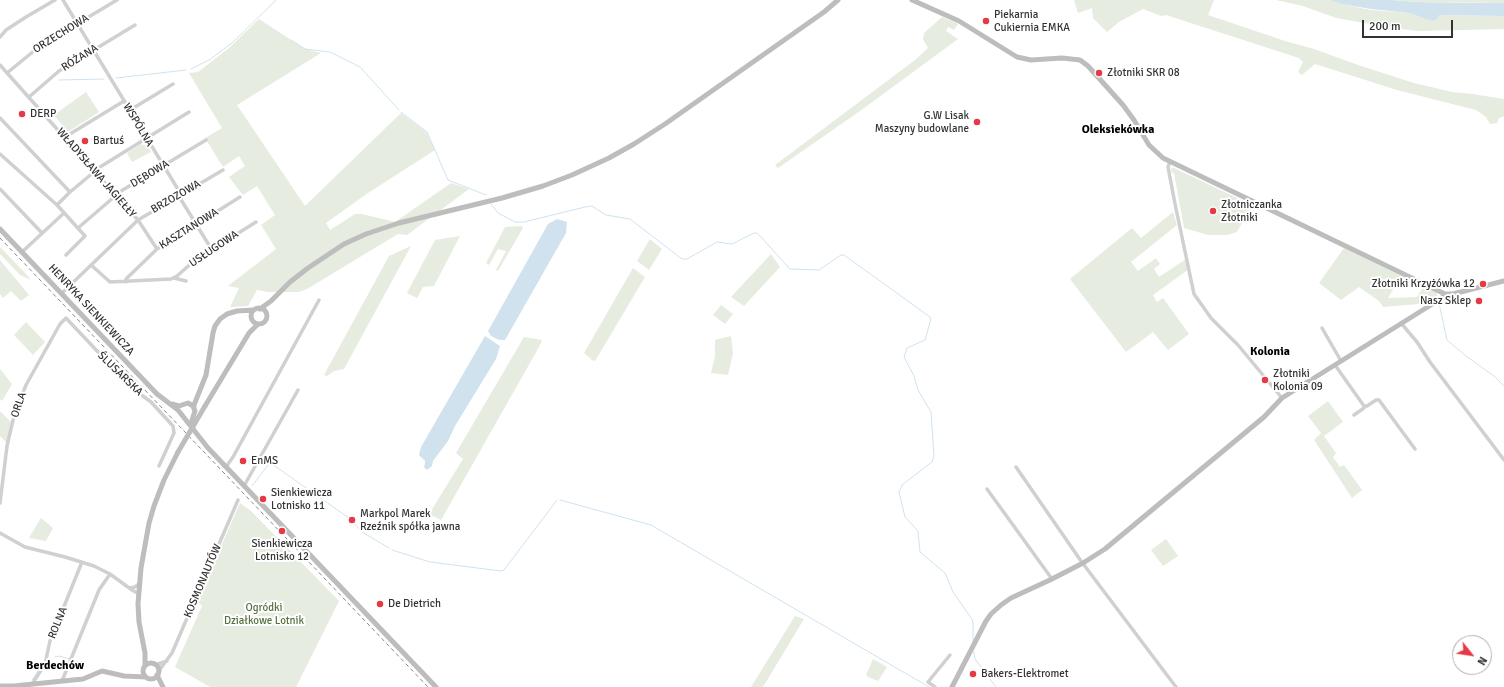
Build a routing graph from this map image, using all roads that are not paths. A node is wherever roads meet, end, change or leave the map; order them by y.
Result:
1 (55, 0) edge
2 (63, 0) edge
3 (117, 0) edge
4 (838, 0) edge
5 (912, 0) edge
6 (77, 23) junction
7 (135, 25) dead end
8 (0, 37) edge
9 (94, 50) junction
10 (0, 65) edge
11 (7, 72) junction
12 (173, 84) dead end
13 (29, 97) junction
14 (124, 101) junction
15 (130, 110) junction
16 (189, 112) dead end
17 (0, 118) edge
18 (65, 137) junction
19 (147, 139) junction
20 (206, 140) dead end
21 (0, 154) edge
22 (1170, 162) junction
23 (164, 166) junction
24 (223, 170) dead end
25 (96, 171) junction
26 (0, 189) edge
27 (70, 192) junction
28 (116, 195) junction
29 (180, 195) junction
30 (240, 197) dead end
31 (56, 205) junction
32 (64, 213) junction
33 (138, 220) junction
34 (256, 222) dead end
35 (196, 224) junction
36 (78, 228) junction
37 (0, 229) edge
38 (42, 233) junction
39 (157, 249) junction
40 (212, 250) junction
41 (22, 252) junction
42 (66, 254) dead end
43 (91, 265) junction
44 (174, 278) junction
45 (186, 281) dead end
46 (1504, 281) edge
47 (126, 282) junction
48 (62, 293) junction
49 (1445, 294) junction
50 (319, 300) dead end
51 (271, 301) junction
52 (260, 309) junction
53 (253, 310) junction
54 (241, 311) junction
55 (266, 313) junction
56 (66, 318) joint
57 (251, 319) junction
58 (1401, 323) junction
59 (258, 324) junction
60 (1322, 328) dead end
61 (249, 333) junction
62 (1342, 361) junction
63 (1335, 365) junction
64 (298, 390) dead end
65 (199, 392) junction
66 (1282, 398) junction
67 (169, 403) junction
68 (188, 403) junction
69 (182, 406) junction
70 (1364, 406) junction
71 (194, 408) junction
72 (179, 412) junction
73 (1354, 415) dead end
74 (192, 417) junction
75 (185, 419) junction
76 (193, 429) junction
77 (1415, 449) dead end
78 (1504, 460) edge
79 (159, 466) dead end
80 (226, 467) junction
81 (1016, 467) dead end
82 (244, 486) junction
83 (987, 489) dead end
84 (238, 500) dead end
85 (0, 503) edge
86 (0, 533) edge
87 (82, 562) junction
88 (1083, 563) junction
89 (110, 574) junction
90 (1052, 579) junction
91 (139, 584) junction
92 (129, 588) junction
93 (138, 594) junction
94 (145, 653) junction
95 (950, 655) dead end
96 (166, 661) junction
97 (154, 664) junction
98 (144, 668) junction
99 (158, 673) junction
100 (133, 677) junction
101 (149, 678) junction
102 (62, 681) junction
103 (34, 684) junction
104 (0, 686) edge
105 (159, 687) edge
106 (163, 687) edge
107 (436, 687) edge
108 (935, 687) edge
109 (952, 687) edge
110 (1176, 687) edge

1 - 8 street
2 - 6 street, WSPÓLNA
3 - 6 street, ORZECHOWA
4 - 51 main road
5 - 22 main road
6 - 9 street, WSPÓLNA
6 - 11 street, ORZECHOWA
7 - 9 street, RÓŻANA
9 - 13 street, RÓŻANA
9 - 14 street, WSPÓLNA
10 - 11 street, WŁADYSŁAWA JAGIEŁŁY
11 - 13 street, WŁADYSŁAWA JAGIEŁŁY
12 - 15 street
13 - 18 street, WŁADYSŁAWA JAGIEŁŁY
14 - 15 street, WSPÓLNA
14 - 18 street
15 - 19 street, WSPÓLNA
16 - 19 street
17 - 27 street
18 - 25 street, WŁADYSŁAWA JAGIEŁŁY
19 - 23 street, WSPÓLNA
19 - 25 street
20 - 23 street, DĘBOWA
21 - 31 street
22 - 49 main road
22 - 66 street
23 - 28 street, DĘBOWA
23 - 29 street, WSPÓLNA
24 - 29 street, BRZOZOWA
25 - 27 street
25 - 28 street, WŁADYSŁAWA JAGIEŁŁY
26 - 38 street
27 - 31 street
28 - 33 street, WŁADYSŁAWA JAGIEŁŁY
28 - 36 street, DĘBOWA
29 - 33 street, BRZOZOWA
29 - 35 street, WSPÓLNA
30 - 35 street, KASZTANOWA
31 - 32 street
32 - 36 street
32 - 38 street
33 - 39 street, WŁADYSŁAWA JAGIEŁŁY
33 - 43 street, BRZOZOWA
34 - 40 street, USŁUGOWA
35 - 39 street, KASZTANOWA
35 - 40 street, WSPÓLNA
36 - 42 street
37 - 41 main road, HENRYKA SIENKIEWICZA
38 - 41 street
39 - 47 street, KASZTANOWA
40 - 44 street, USŁUGOWA
41 - 48 main road, HENRYKA SIENKIEWICZA
43 - 47 street
43 - 48 street, BRZOZOWA
44 - 45 street
44 - 47 street
46 - 49 main road
48 - 67 main road, HENRYKA SIENKIEWICZA
49 - 58 main road
50 - 80 street
51 - 52 main road
51 - 55 main road
52 - 53 main road
52 - 55 main road
53 - 54 main road
53 - 57 main road
54 - 57 main road
54 - 65 main road
55 - 59 main road
56 - 79 street, ŚLUSARSKA
56 - 85 street, ORLA
57 - 59 main road
57 - 61 main road
58 - 62 main road
58 - 78 street
59 - 61 main road
60 - 62 street
61 - 91 main road, bridge
62 - 63 main road
63 - 66 main road
63 - 70 street
64 - 82 street
65 - 68 main road
65 - 71 main road
66 - 88 main road
67 - 69 main road, HENRYKA SIENKIEWICZA
67 - 72 main road, HENRYKA SIENKIEWICZA
68 - 69 main road
68 - 71 main road
69 - 72 main road
70 - 73 street
70 - 77 street
71 - 74 main road
72 - 75 main road
74 - 75 main road
74 - 76 main road
75 - 76 main road
76 - 80 main road
80 - 82 main road
81 - 88 street
82 - 107 main road
83 - 90 street
84 - 96 street, KOSMONAUTÓW
86 - 87 street
87 - 89 street
87 - 103 street, ROLNA
88 - 90 main road
88 - 110 street
89 - 92 street
89 - 102 street
90 - 109 main road
91 - 92 street
91 - 93 main road
92 - 93 street
93 - 94 main road
94 - 97 main road
94 - 98 main road
95 - 108 street
96 - 97 street
96 - 99 street, KOSMONAUTÓW
97 - 98 main road
97 - 99 main road
98 - 100 main road
98 - 101 main road
99 - 101 main road
99 - 106 main road
100 - 101 main road
100 - 102 main road
101 - 105 main road
102 - 103 main road
103 - 104 main road

